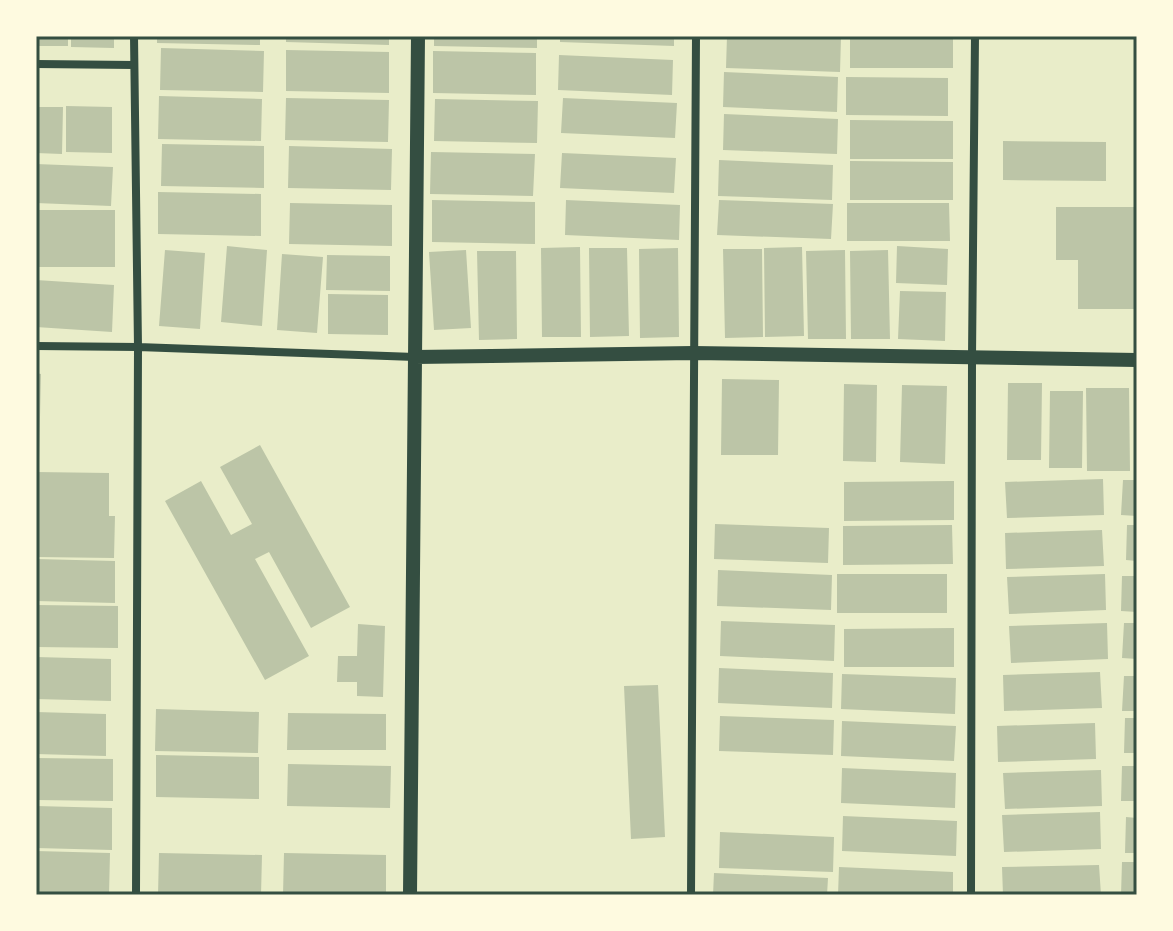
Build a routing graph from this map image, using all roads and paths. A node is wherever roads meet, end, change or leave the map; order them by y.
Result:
1 (134, 36) edge
2 (418, 36) edge
3 (696, 36) edge
4 (975, 36) edge
5 (36, 64) edge
6 (134, 65) junction
7 (36, 346) edge
8 (138, 347) junction
9 (693, 353) junction
10 (415, 357) junction
11 (972, 357) junction
12 (1137, 360) edge
13 (136, 895) edge
14 (410, 895) edge
15 (691, 895) edge
16 (971, 895) edge

1 - 6 street
2 - 10 street
3 - 9 street
4 - 11 street
5 - 6 street
6 - 8 street
7 - 8 street
8 - 10 street
8 - 13 street
9 - 10 street
9 - 11 street
9 - 15 street
10 - 14 street
11 - 12 street
11 - 16 street

